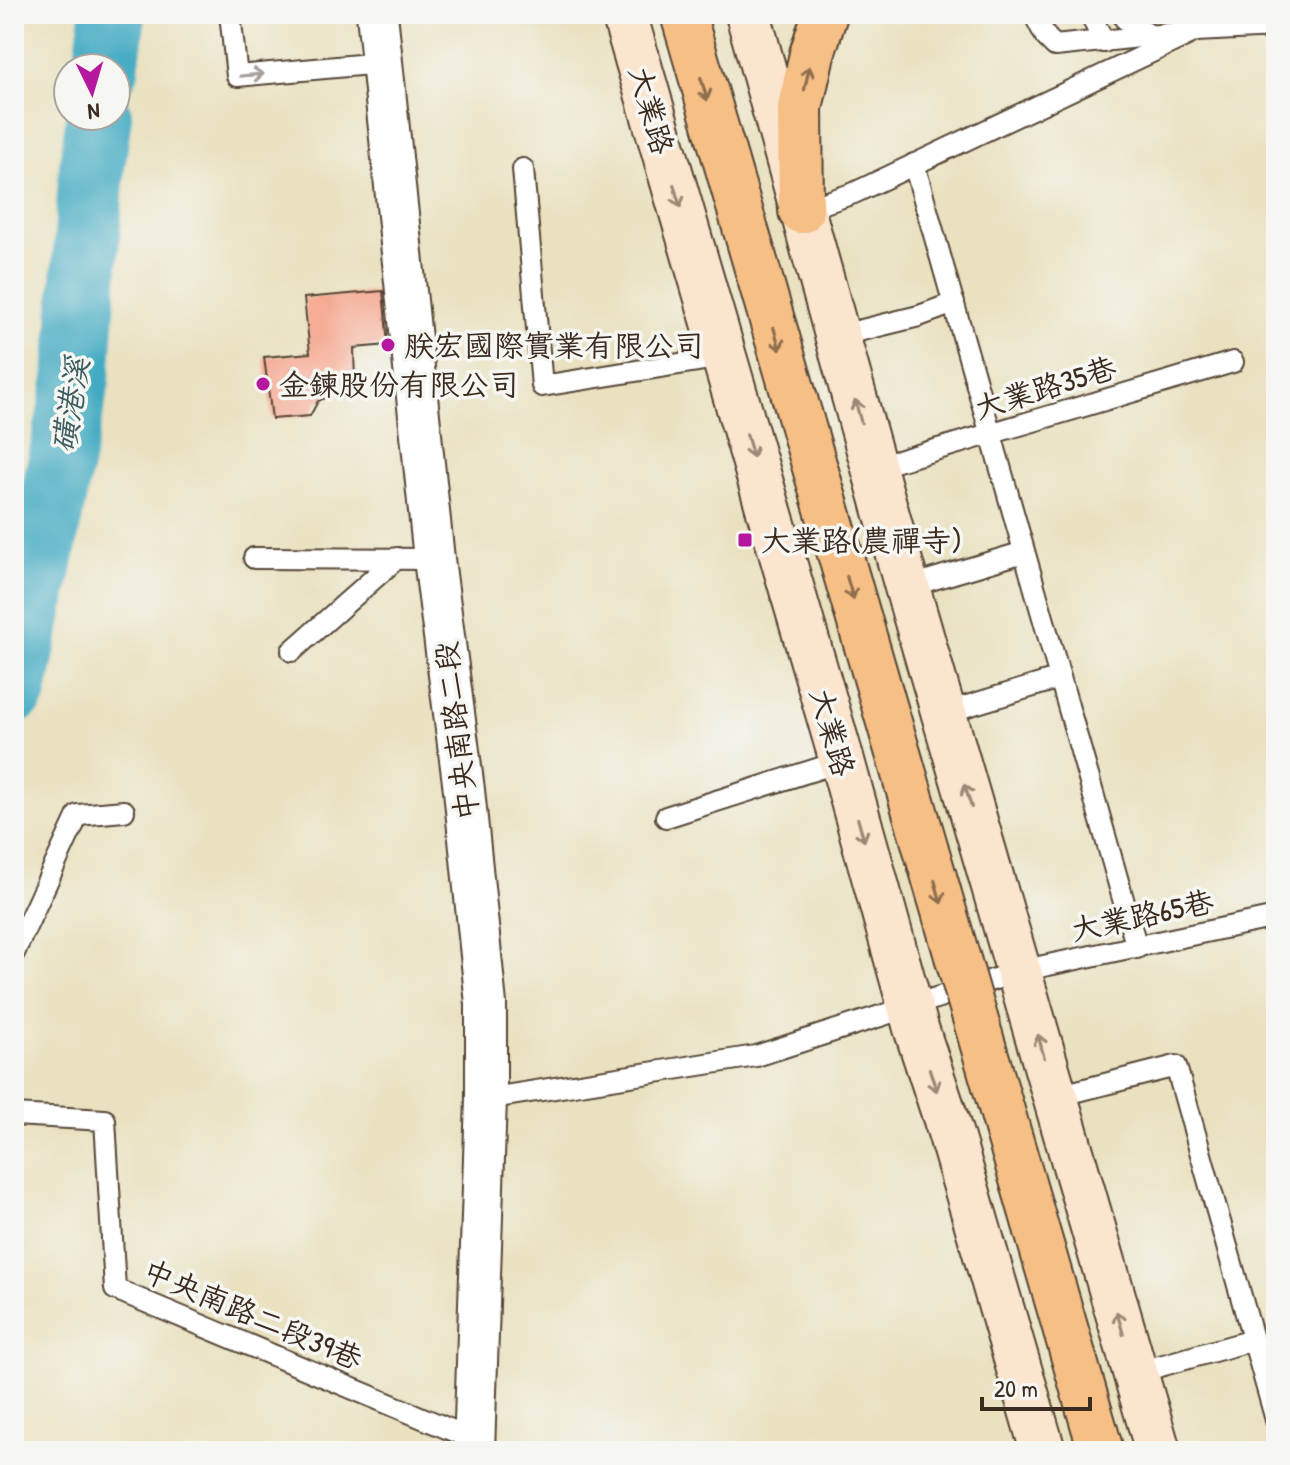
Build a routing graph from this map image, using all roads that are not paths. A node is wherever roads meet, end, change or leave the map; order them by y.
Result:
1 (230, 14) edge
2 (377, 14) edge
3 (624, 14) edge
4 (683, 14) edge
5 (748, 14) edge
6 (825, 14) edge
7 (1034, 14) edge
8 (1090, 14) edge
9 (1124, 14) edge
10 (1172, 14) edge
11 (1212, 14) edge
12 (1276, 27) edge
13 (1196, 31) junction
14 (1151, 36) junction
15 (1104, 42) junction
16 (381, 63) junction
17 (914, 164) junction
18 (523, 169) dead end
19 (801, 211) junction
20 (954, 303) junction
21 (838, 336) junction
22 (723, 357) junction
23 (1233, 362) dead end
24 (990, 434) junction
25 (874, 468) junction
26 (1024, 552) junction
27 (254, 558) dead end
28 (415, 559) junction
29 (907, 587) junction
30 (292, 651) dead end
31 (1060, 678) junction
32 (944, 713) junction
33 (842, 761) junction
34 (124, 811) dead end
35 (666, 817) dead end
36 (1276, 917) edge
37 (1137, 948) junction
38 (14, 953) edge
39 (1020, 971) junction
40 (910, 1005) junction
41 (1054, 1097) junction
42 (486, 1099) junction
43 (14, 1115) edge
44 (1253, 1340) junction
45 (1135, 1373) junction
46 (1276, 1420) edge
47 (475, 1445) edge
48 (1043, 1451) edge
49 (1101, 1451) edge
50 (1158, 1451) edge

1 -> 16 lane
2 - 16 street, 中央南路二段
3 -> 22 main road, 大業路
4 -> 49 main road, bridge
5 - 19 main road
19 -> 6 main road
7 - 15 lane
8 - 15 lane
9 - 14 lane
10 - 13 lane
11 - 13 lane
12 - 13 lane
13 - 14 lane
13 - 17 lane
14 - 15 lane
16 - 28 street, 中央南路二段
17 - 19 lane
17 - 20 lane
18 - 22 lane
19 - 21 main road
20 - 21 lane
20 - 24 lane
25 -> 21 main road
22 -> 33 main road, 大業路
23 - 24 lane, 大業路35巷
24 - 25 lane, 大業路35巷
24 - 26 lane
25 - 29 main road
26 - 29 lane
26 - 31 lane
27 - 28 lane
28 - 30 lane
28 - 42 street, 中央南路二段
29 - 32 main road
31 - 32 lane
31 - 37 lane
39 -> 32 main road
33 - 35 lane
33 -> 40 main road, 大業路
34 - 38 lane
36 - 37 lane, 大業路65巷
37 - 39 lane, 大業路65巷
39 - 40 lane, 大業路65巷
41 -> 39 main road
40 - 42 lane, 大業路65巷
40 -> 48 main road, 大業路
41 - 44 lane
45 -> 41 main road
42 - 47 street, 中央南路二段
43 - 47 lane, 中央南路二段39巷
44 - 45 lane
44 - 46 lane
45 - 50 main road

